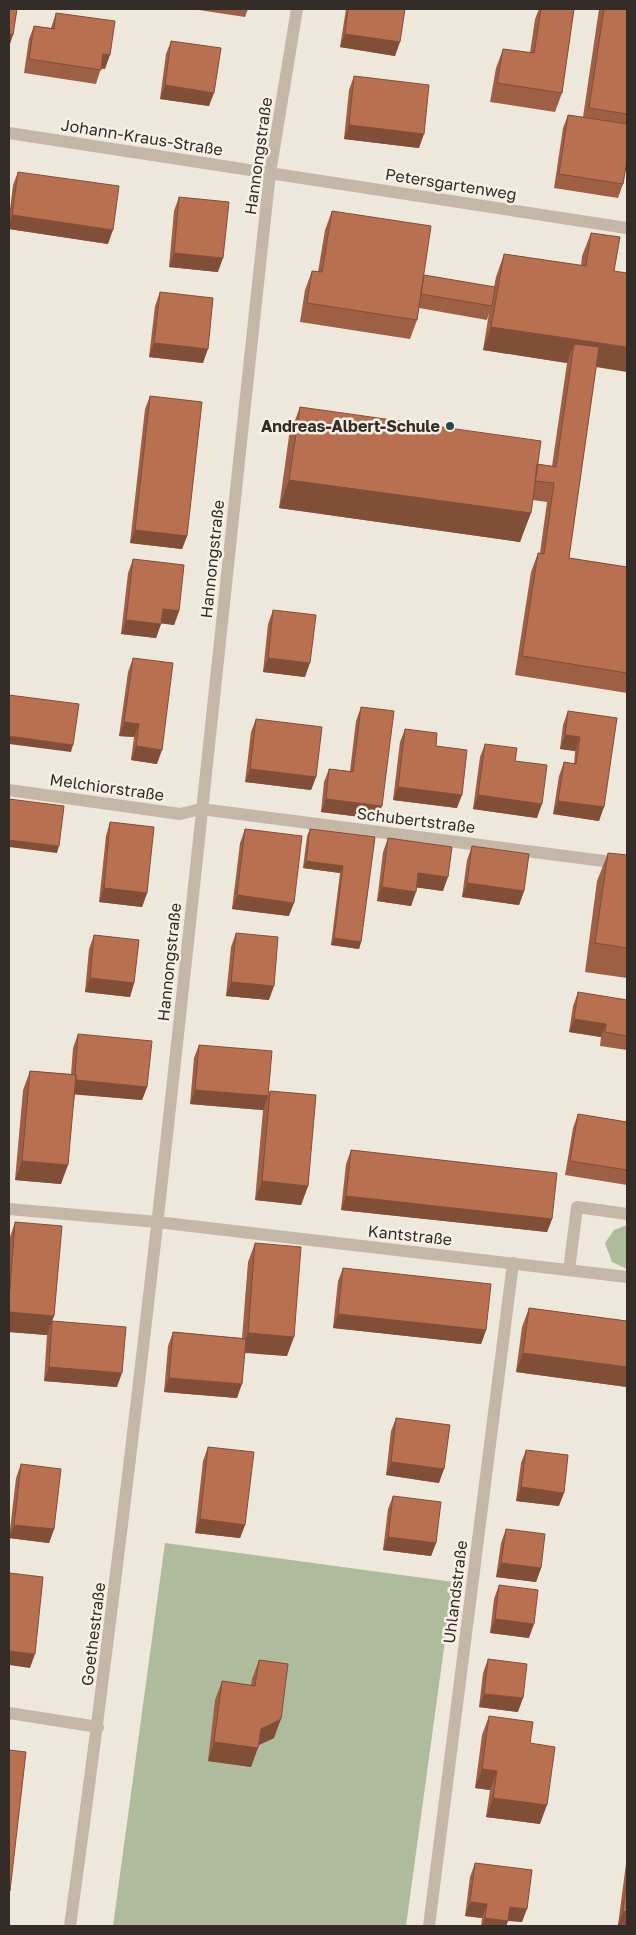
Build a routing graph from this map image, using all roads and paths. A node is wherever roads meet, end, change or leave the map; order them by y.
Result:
1 (297, 9) edge
2 (9, 133) edge
3 (270, 173) junction
4 (627, 225) edge
5 (9, 790) edge
6 (201, 809) junction
7 (627, 864) edge
8 (9, 1209) edge
9 (627, 1214) edge
10 (156, 1222) junction
11 (513, 1263) junction
12 (569, 1270) junction
13 (627, 1278) edge
14 (9, 1713) edge
15 (98, 1726) junction
16 (70, 1926) edge
17 (429, 1926) edge

1 - 3 street, Hannongstraße
2 - 3 street, Johann-Kraus-Straße
3 - 4 street, Petersgartenweg
3 - 6 street, Hannongstraße
5 - 6 street, Melchiorstraße
6 - 7 street, Schubertstraße
6 - 10 street, Hannongstraße
8 - 10 street, Kantstraße
9 - 12 street
10 - 11 street, Kantstraße
10 - 15 street, Goethestraße
11 - 12 street, Kantstraße
11 - 17 street, Uhlandstraße
12 - 13 street, Kantstraße
14 - 15 street
15 - 16 street, Goethestraße

